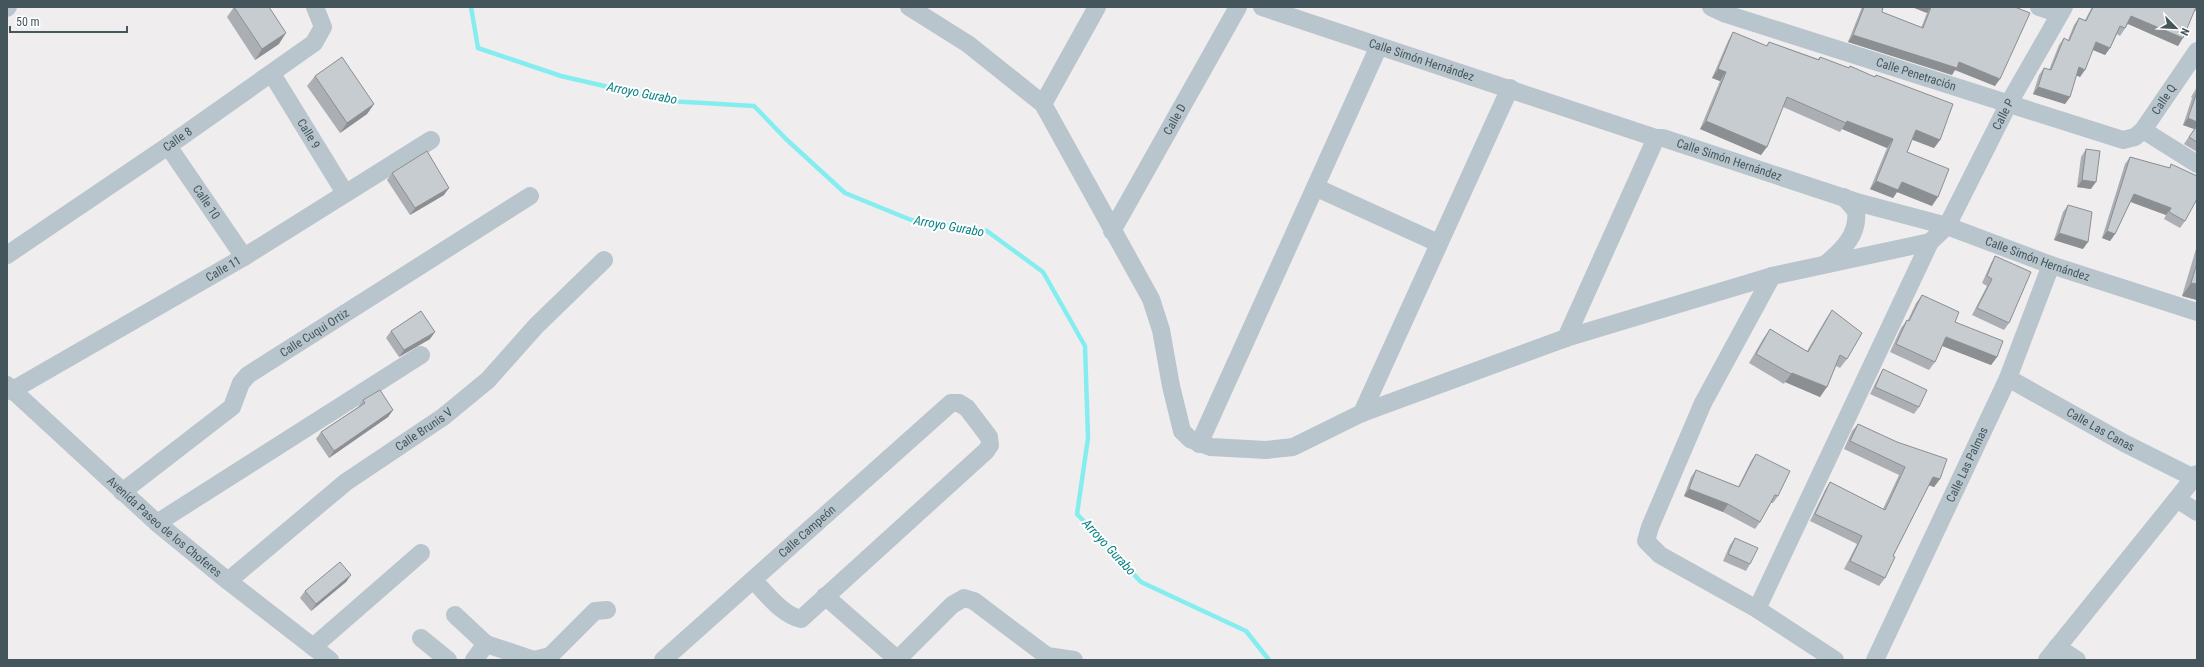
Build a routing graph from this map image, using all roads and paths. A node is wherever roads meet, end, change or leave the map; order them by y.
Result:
1 (315, 7) edge
2 (909, 7) edge
3 (1097, 7) edge
4 (1238, 7) edge
5 (1262, 7) edge
6 (2039, 7) edge
7 (1722, 9) edge
8 (2062, 11) edge
9 (1379, 46) junction
10 (2197, 51) edge
11 (272, 74) junction
12 (1510, 88) junction
13 (2009, 103) junction
14 (1043, 104) junction
15 (2143, 130) junction
16 (1656, 138) junction
17 (431, 140) dead end
18 (2123, 140) joint
19 (168, 146) junction
20 (2197, 164) edge
21 (1317, 188) junction
22 (345, 193) junction
23 (530, 196) dead end
24 (1844, 197) junction
25 (1947, 226) junction
26 (1112, 231) junction
27 (1930, 242) junction
28 (1438, 243) junction
29 (7, 255) edge
30 (244, 257) junction
31 (604, 260) dead end
32 (1826, 264) junction
33 (2052, 265) junction
34 (1772, 276) junction
35 (2197, 312) edge
36 (1566, 338) junction
37 (421, 355) dead end
38 (2008, 378) junction
39 (9, 388) edge
40 (1362, 413) junction
41 (1200, 444) junction
42 (2196, 476) edge
43 (122, 492) junction
44 (2177, 499) junction
45 (2197, 512) edge
46 (157, 523) junction
47 (421, 553) dead end
48 (228, 581) junction
49 (754, 581) junction
50 (825, 596) junction
51 (1757, 609) junction
52 (607, 610) dead end
53 (455, 615) dead end
54 (421, 638) dead end
55 (486, 644) junction
56 (313, 647) junction
57 (2052, 654) edge
58 (1045, 658) edge
59 (330, 660) edge
60 (448, 660) edge
61 (474, 660) edge
62 (663, 660) edge
63 (898, 660) edge
64 (1074, 660) edge
65 (1836, 660) edge
66 (1875, 660) edge
67 (2077, 660) edge

1 - 11 street, Calle 8
2 - 14 street
3 - 14 street
4 - 26 street, Calle D
5 - 9 street, Calle Simón Hernández
6 - 8 street
7 - 13 street, Calle Penetración
8 - 13 street, Calle P
9 - 12 street, Calle Simón Hernández
9 - 21 street
10 - 15 street, Calle Q
11 - 19 street, Calle 8
11 - 22 street, Calle 9
12 - 16 street, Calle Simón Hernández
12 - 28 street
13 - 18 street, Calle Penetración
13 - 25 street, Calle P
14 - 26 street
15 - 18 street, Calle Q
15 - 20 street
16 - 24 street, Calle Simón Hernández
16 - 36 street
17 - 22 street, Calle 11
19 - 29 street, Calle 8
19 - 30 street, Calle 10
21 - 28 street
21 - 41 street
22 - 30 street, Calle 11
23 - 43 street, Calle Cuqui Ortiz
24 - 25 street, Calle Simón Hernández
24 - 32 street
25 - 27 street, Calle P
25 - 33 street, Calle Simón Hernández
26 - 41 street
27 - 32 street
27 - 51 street
28 - 40 street
30 - 39 street, Calle 11
31 - 48 street, Calle Brunis V
32 - 34 street
33 - 35 street, Calle Simón Hernández
33 - 38 street, Calle Las Palmas
34 - 36 street
34 - 51 street
36 - 40 street
37 - 46 street
38 - 42 street, Calle Las Canas
38 - 66 street, Calle Las Palmas
39 - 43 street, Avenida Paseo de los Choferes
40 - 41 street
42 - 44 street
43 - 46 street, Avenida Paseo de los Choferes
44 - 45 street
44 - 57 street
46 - 48 street, Avenida Paseo de los Choferes
47 - 56 street
48 - 56 street, Avenida Paseo de los Choferes
49 - 50 street
49 - 50 street, Calle Campeón
49 - 62 street, Calle Campeón
50 - 63 street
51 - 65 street
52 - 55 street
53 - 55 street
54 - 60 street
55 - 61 street
56 - 59 street, Avenida Paseo de los Choferes
57 - 67 street
58 - 63 street
58 - 64 street

